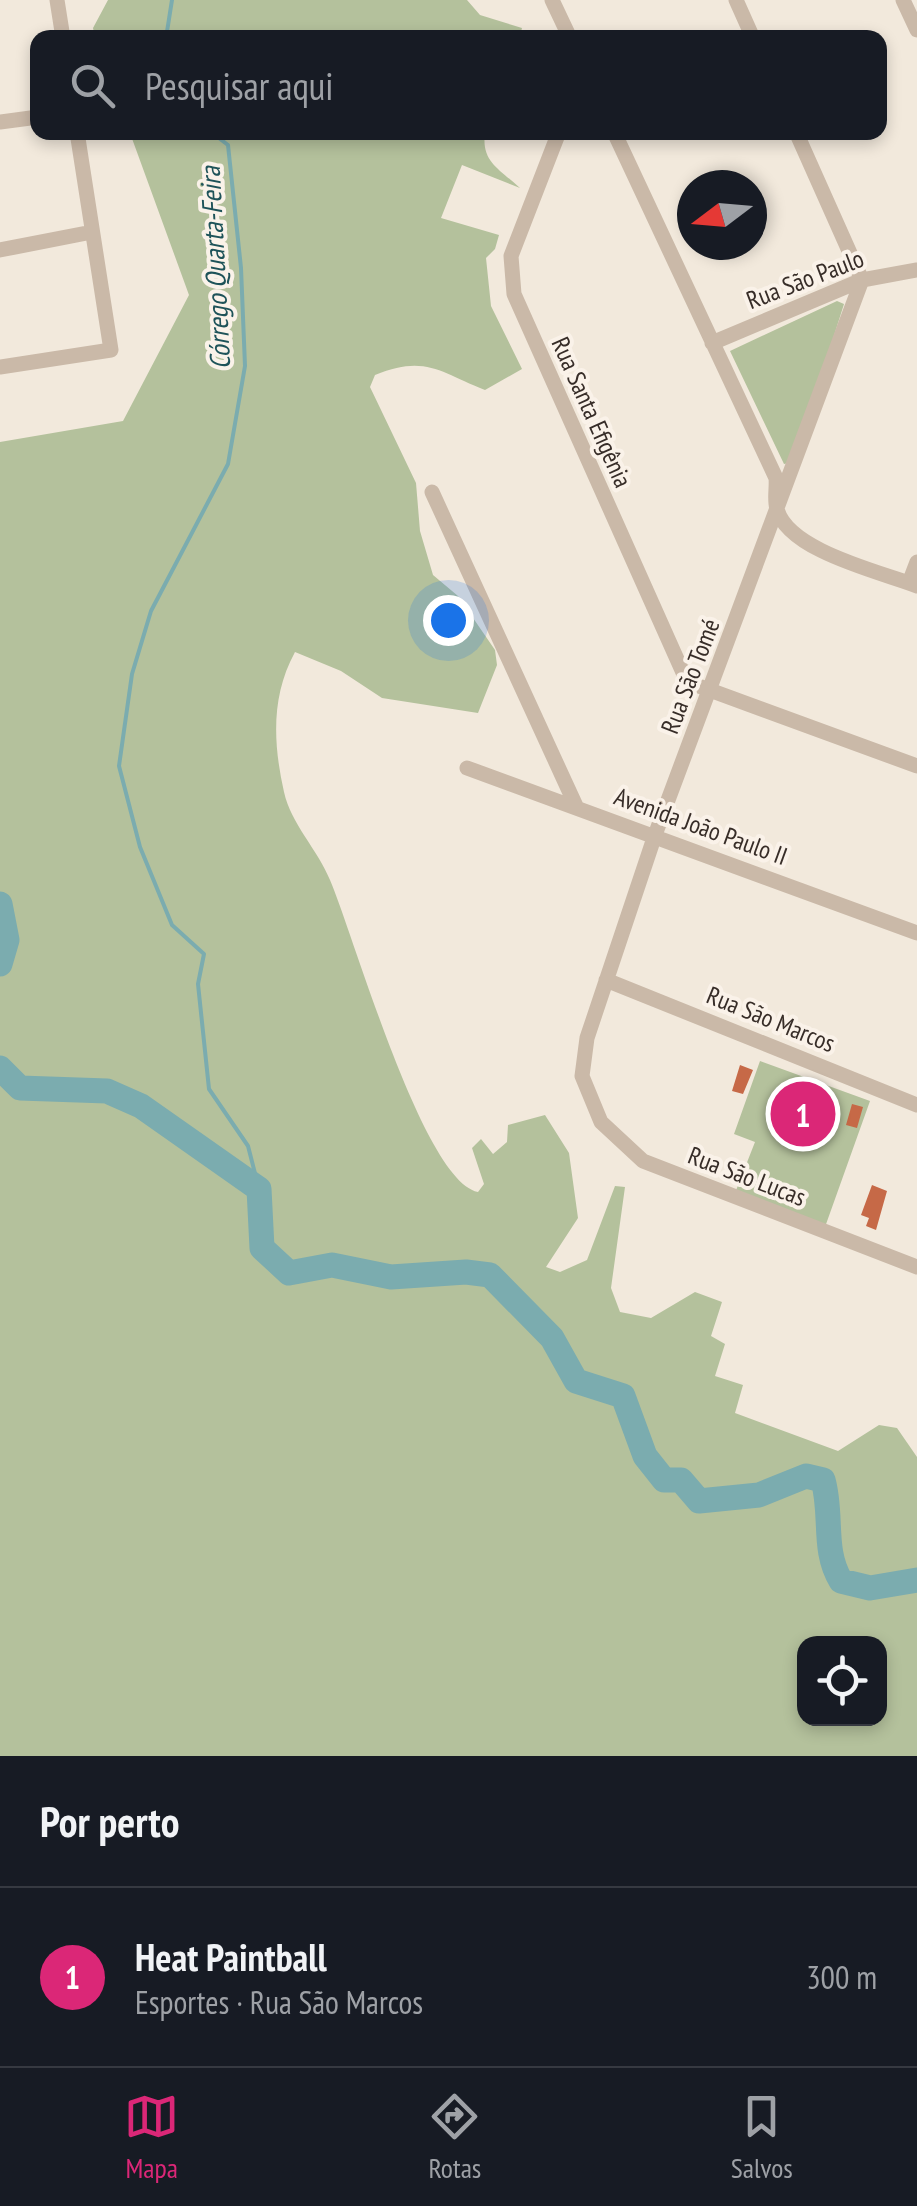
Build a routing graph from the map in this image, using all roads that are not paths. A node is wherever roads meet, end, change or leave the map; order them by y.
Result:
1 (58, 0) edge
2 (552, 0) edge
3 (736, 0) edge
4 (904, 0) edge
5 (62, 30) edge
6 (566, 30) edge
7 (749, 30) edge
8 (917, 30) edge
9 (30, 118) edge
10 (0, 122) edge
11 (78, 140) edge
12 (556, 140) edge
13 (618, 140) edge
14 (800, 140) edge
15 (92, 232) junction
16 (0, 250) edge
17 (917, 270) edge
18 (862, 280) junction
19 (712, 342) junction
20 (0, 367) edge
21 (432, 492) dead end
22 (778, 512) junction
23 (917, 562) edge
24 (913, 585) edge
25 (712, 691) junction
26 (917, 766) edge
27 (467, 768) dead end
28 (576, 806) junction
29 (655, 836) junction
30 (917, 933) edge
31 (606, 980) junction
32 (587, 1094) joint
33 (917, 1105) edge
34 (917, 1267) edge

1 - 5 street
2 - 6 street
3 - 7 street
4 - 8 street
9 - 10 street
11 - 15 street
12 - 25 street, Rua Santa Efigênia
13 - 19 street
14 - 18 street
15 - 16 street
15 - 20 street
17 - 18 street, Rua São Paulo
18 - 19 street, Rua São Paulo
18 - 22 street, Rua São Tomé
19 - 22 street
21 - 28 street
22 - 24 street
22 - 25 street, Rua São Tomé
23 - 24 street
25 - 26 street
25 - 29 street, Rua São Tomé
27 - 28 street, Avenida João Paulo II
28 - 29 street, Avenida João Paulo II
29 - 30 street, Avenida João Paulo II
29 - 31 street, Rua São Tomé
31 - 32 street, Rua São Tomé
31 - 33 street, Rua São Marcos
32 - 34 street, Rua São Lucas

